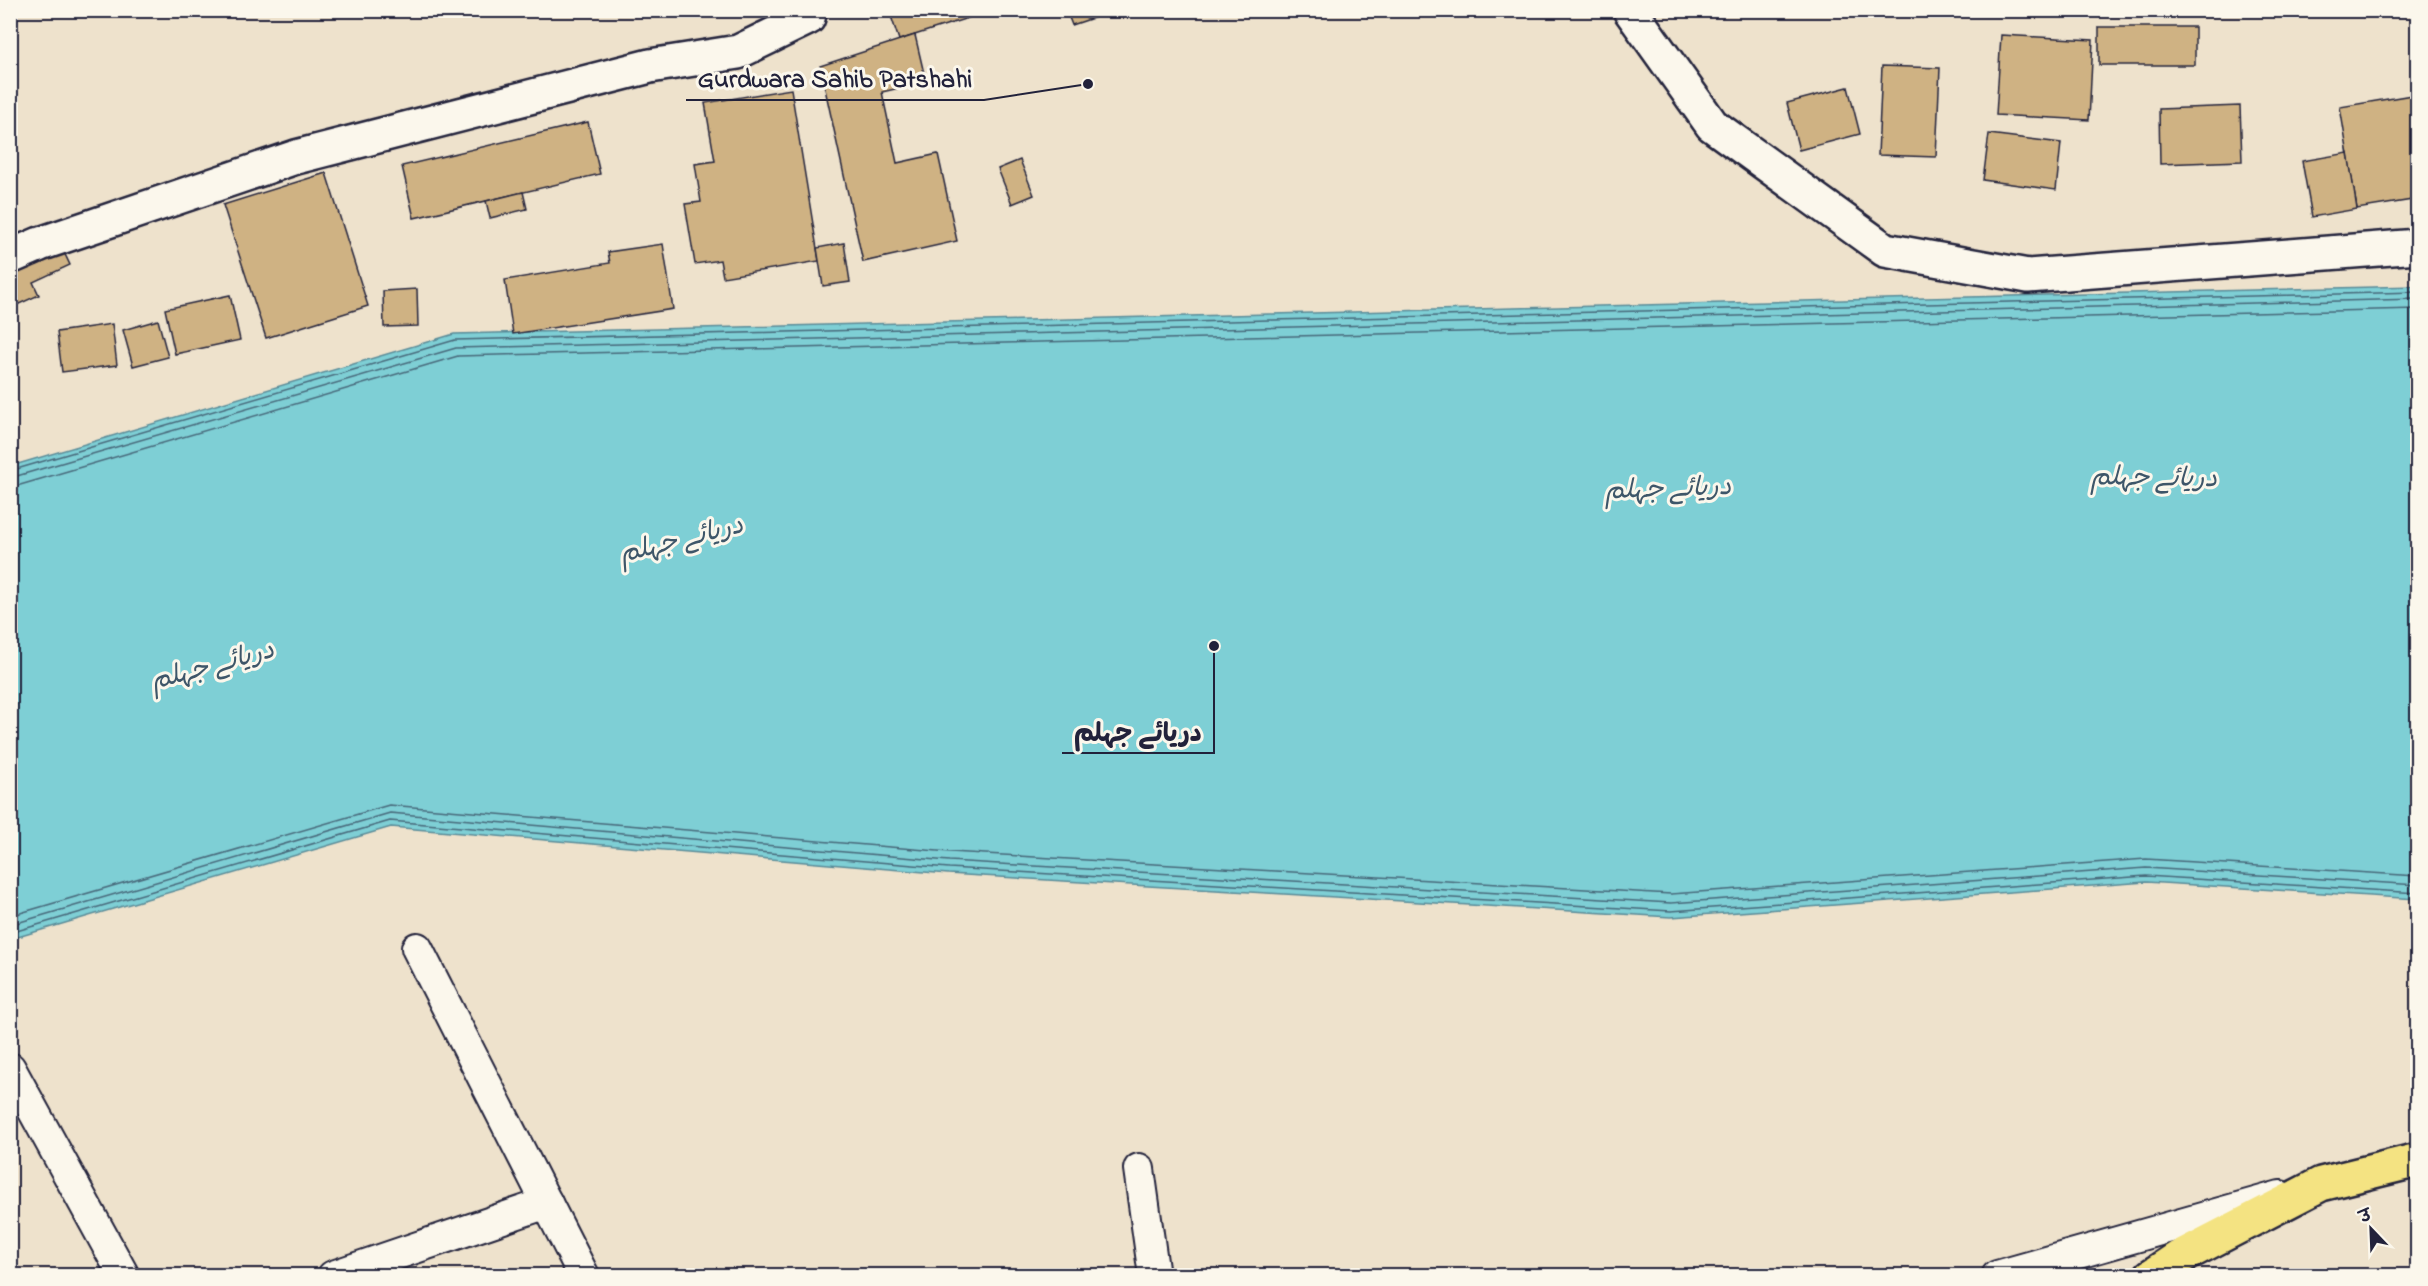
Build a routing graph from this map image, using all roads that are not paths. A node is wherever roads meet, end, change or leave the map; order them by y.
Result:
1 (810, 10) edge
2 (1630, 10) edge
3 (2418, 246) edge
4 (10, 257) edge
5 (417, 948) dead end
6 (10, 1068) edge
7 (2418, 1160) edge
8 (1139, 1169) dead end
9 (2321, 1184) junction
10 (547, 1203) junction
11 (124, 1275) edge
12 (333, 1275) edge
13 (584, 1275) edge
14 (1154, 1275) edge
15 (1997, 1275) edge
16 (2151, 1275) edge

1 - 4 street
2 - 3 street
5 - 10 street
6 - 11 street
7 - 9 highway
8 - 14 street
9 - 15 street
9 - 16 highway
10 - 12 street
10 - 13 street

